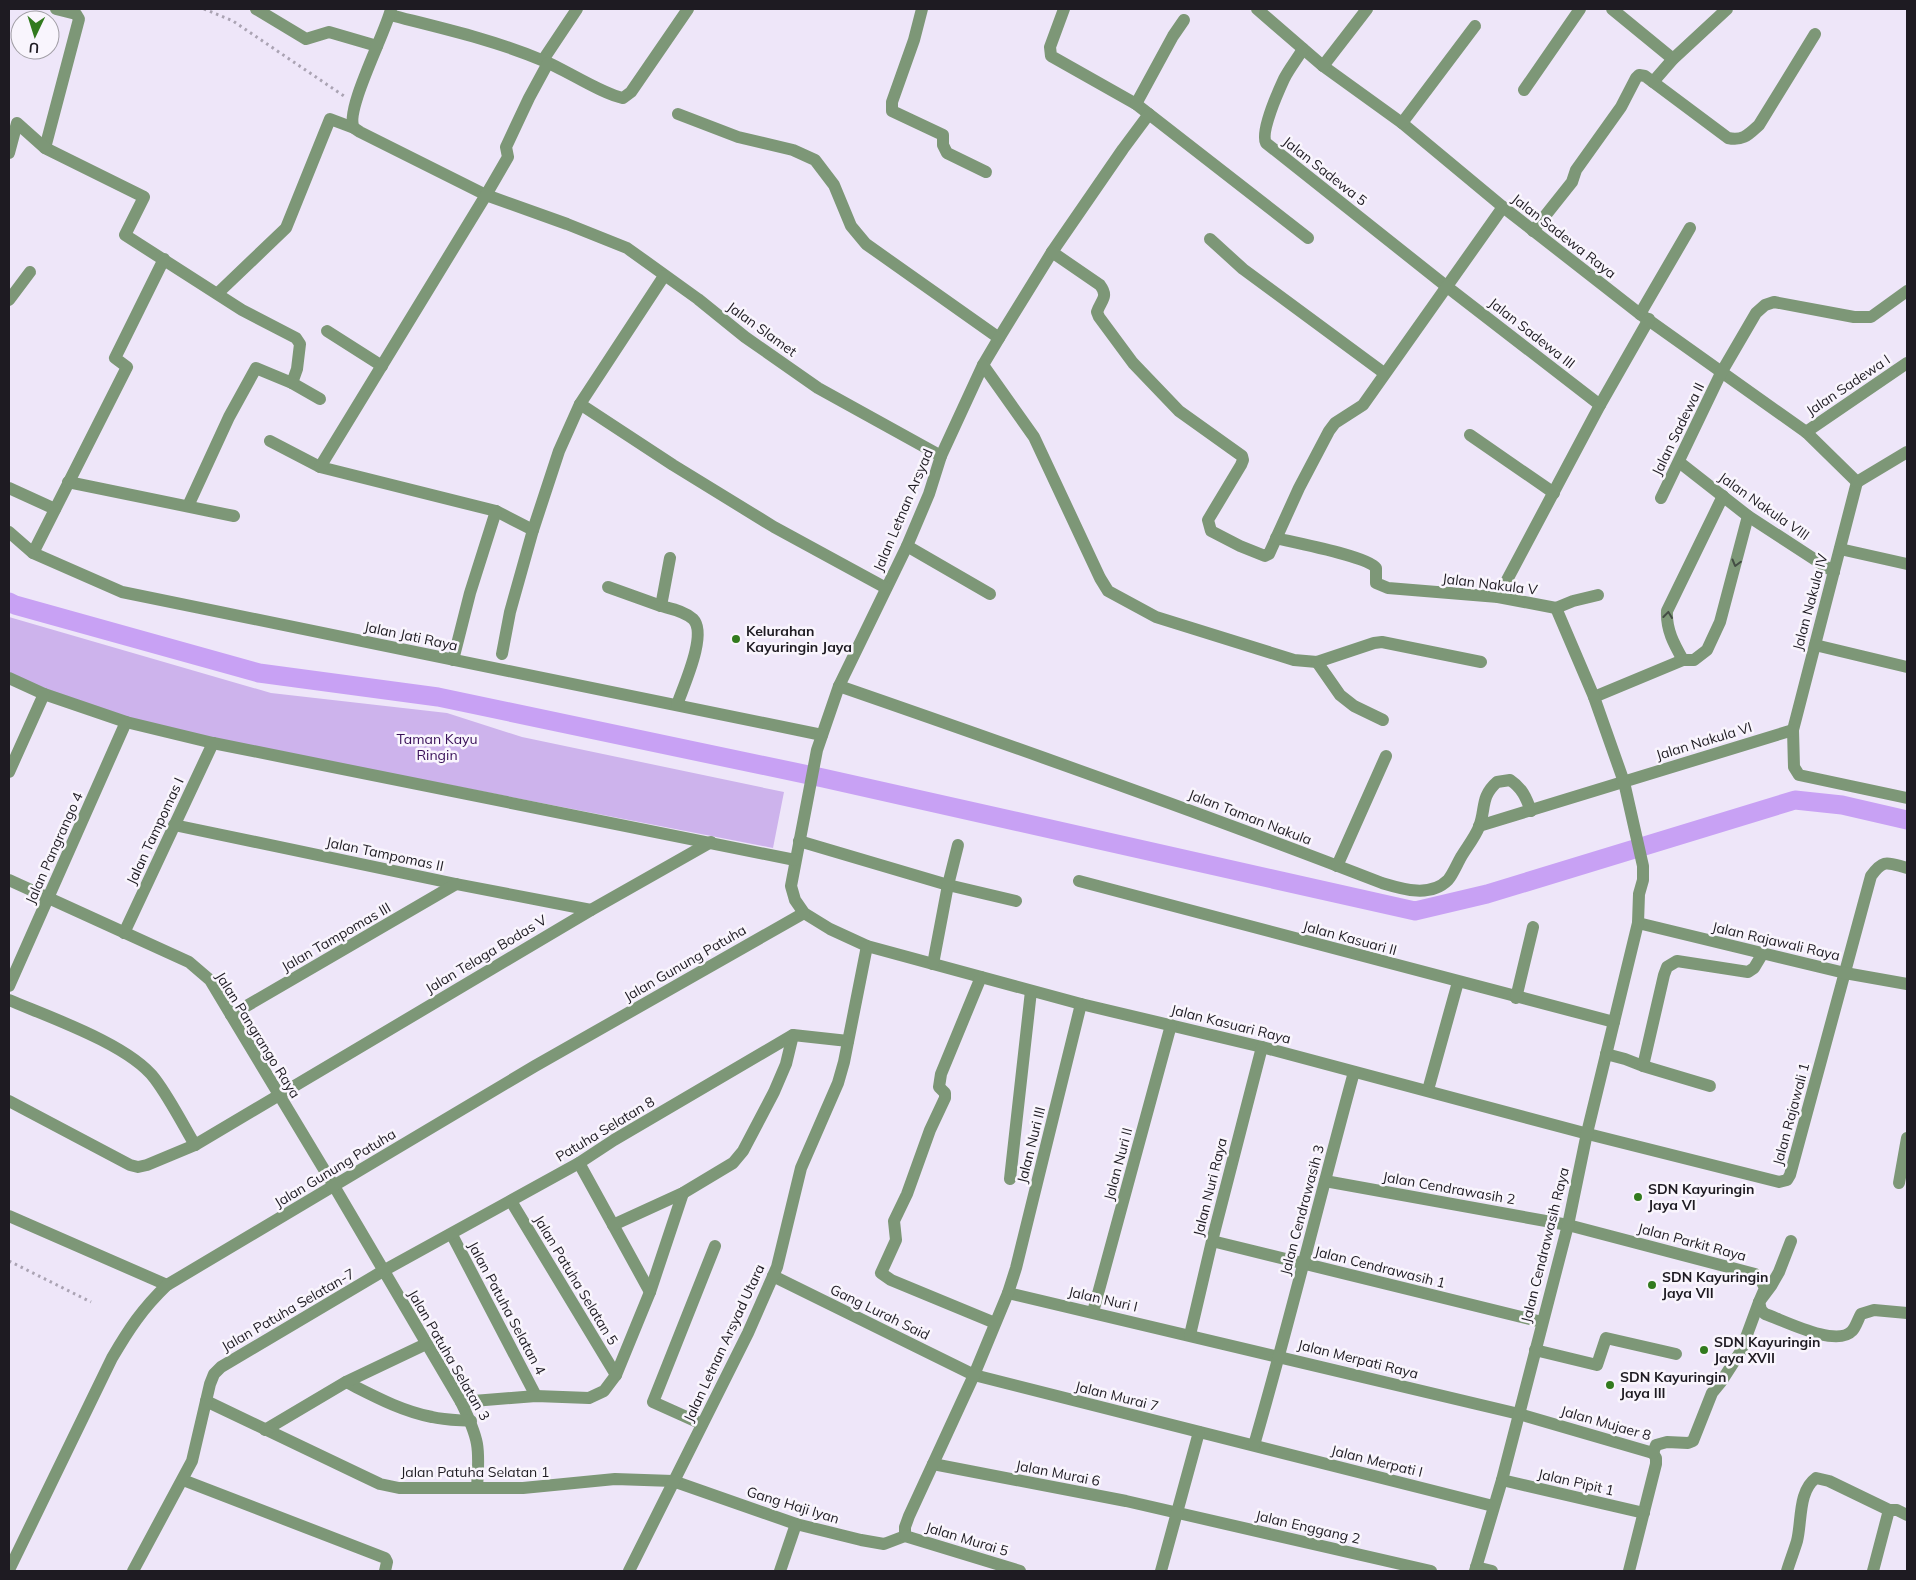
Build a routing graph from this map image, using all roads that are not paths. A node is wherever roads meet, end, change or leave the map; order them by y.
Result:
1 (56, 9) edge
2 (256, 9) edge
3 (578, 9) edge
4 (688, 9) edge
5 (922, 9) edge
6 (1064, 9) edge
7 (1257, 9) edge
8 (1367, 9) edge
9 (1580, 9) edge
10 (1612, 9) edge
11 (1728, 9) edge
12 (390, 12) edge
13 (1184, 20) dead end
14 (1475, 26) dead end
15 (1816, 34) dead end
16 (378, 46) junction
17 (1303, 49) junction
18 (1673, 59) junction
19 (546, 62) junction
20 (1322, 66) junction
21 (1653, 82) junction
22 (1524, 90) dead end
23 (1136, 104) junction
24 (678, 114) dead end
25 (1149, 114) junction
26 (1402, 124) junction
27 (354, 128) junction
28 (45, 148) junction
29 (9, 153) edge
30 (986, 172) dead end
31 (486, 195) junction
32 (1503, 208) junction
33 (1690, 228) dead end
34 (1533, 231) junction
35 (1308, 238) dead end
36 (1210, 239) dead end
37 (1052, 252) junction
38 (164, 259) junction
39 (30, 272) dead end
40 (664, 276) junction
41 (1446, 286) junction
42 (1907, 291) edge
43 (218, 293) junction
44 (9, 300) edge
45 (1645, 316) junction
46 (327, 331) dead end
47 (999, 338) junction
48 (1907, 362) edge
49 (983, 365) junction
50 (382, 366) junction
51 (1384, 373) junction
52 (1721, 373) junction
53 (292, 383) junction
54 (320, 399) dead end
55 (580, 404) junction
56 (1600, 404) junction
57 (1806, 432) junction
58 (1470, 434) dead end
59 (270, 441) dead end
60 (1907, 452) edge
61 (941, 456) junction
62 (1679, 462) junction
63 (320, 467) junction
64 (68, 482) junction
65 (1857, 482) junction
66 (9, 488) edge
67 (1554, 493) junction
68 (1723, 496) junction
69 (1661, 498) dead end
70 (188, 506) junction
71 (55, 509) junction
72 (496, 511) junction
73 (234, 516) dead end
74 (1748, 516) junction
75 (533, 530) junction
76 (9, 532) edge
77 (1276, 538) junction
78 (907, 546) junction
79 (1840, 549) junction
80 (33, 553) junction
81 (670, 558) dead end
82 (1907, 564) edge
83 (1834, 572) junction
84 (608, 587) dead end
85 (886, 588) junction
86 (990, 594) dead end
87 (1598, 595) dead end
88 (1498, 597) junction
89 (661, 606) junction
90 (1556, 608) junction
91 (1815, 645) junction
92 (502, 654) dead end
93 (453, 660) junction
94 (1683, 660) junction
95 (1317, 662) junction
96 (1481, 662) dead end
97 (1907, 667) edge
98 (9, 678) edge
99 (839, 686) junction
100 (44, 694) junction
101 (1594, 697) junction
102 (677, 705) junction
103 (1383, 720) dead end
104 (126, 722) junction
105 (1793, 730) junction
106 (822, 735) junction
107 (213, 743) junction
108 (1386, 756) dead end
109 (9, 772) edge
110 (1624, 782) junction
111 (1907, 798) edge
112 (1531, 811) junction
113 (174, 825) junction
114 (1479, 826) junction
115 (798, 841) junction
116 (712, 842) junction
117 (958, 845) dead end
118 (795, 860) junction
119 (1337, 866) junction
120 (1907, 868) edge
121 (9, 880) edge
122 (1079, 881) dead end
123 (456, 884) junction
124 (948, 886) junction
125 (48, 898) junction
126 (1016, 900) dead end
127 (591, 910) junction
128 (804, 913) junction
129 (1638, 923) junction
130 (1533, 927) dead end
131 (124, 933) junction
132 (867, 946) junction
133 (1763, 953) junction
134 (933, 964) junction
135 (1845, 972) junction
136 (981, 977) junction
137 (1458, 982) junction
138 (1907, 984) edge
139 (9, 986) edge
140 (1031, 990) junction
141 (1516, 998) junction
142 (9, 1000) edge
143 (1081, 1004) junction
144 (231, 1015) junction
145 (1614, 1022) junction
146 (1172, 1025) junction
147 (793, 1035) junction
148 (848, 1041) junction
149 (1262, 1047) junction
150 (1606, 1054) junction
151 (1643, 1066) junction
152 (1354, 1072) junction
153 (1710, 1086) dead end
154 (1428, 1090) junction
155 (278, 1095) junction
156 (9, 1101) edge
157 (1587, 1133) junction
158 (1907, 1138) edge
159 (195, 1145) junction
160 (579, 1163) junction
161 (1010, 1179) dead end
162 (1324, 1181) junction
163 (1898, 1183) dead end
164 (334, 1186) junction
165 (683, 1193) junction
166 (511, 1201) junction
167 (9, 1216) edge
168 (613, 1225) junction
169 (1568, 1225) junction
170 (452, 1234) junction
171 (1212, 1241) junction
172 (1791, 1241) dead end
173 (715, 1246) dead end
174 (1303, 1264) junction
175 (384, 1271) junction
176 (773, 1276) junction
177 (166, 1285) junction
178 (650, 1292) junction
179 (1008, 1292) junction
180 (1758, 1302) junction
181 (1093, 1312) junction
182 (1907, 1313) edge
183 (1542, 1322) junction
184 (995, 1323) junction
185 (1190, 1335) junction
186 (426, 1344) junction
187 (1535, 1350) junction
188 (1676, 1354) dead end
189 (1280, 1356) junction
190 (974, 1375) junction
191 (616, 1376) junction
192 (346, 1382) junction
193 (536, 1396) junction
194 (206, 1402) junction
195 (461, 1402) junction
196 (1519, 1414) junction
197 (470, 1421) junction
198 (702, 1424) junction
199 (264, 1430) junction
200 (1199, 1432) junction
201 (1254, 1445) junction
202 (1653, 1453) junction
203 (933, 1464) junction
204 (183, 1480) junction
205 (1502, 1480) junction
206 (673, 1481) junction
207 (477, 1487) junction
208 (1493, 1506) junction
209 (1889, 1510) junction
210 (1178, 1513) junction
211 (1644, 1513) junction
212 (1907, 1515) edge
213 (796, 1524) junction
214 (905, 1536) junction
215 (1475, 1569) edge
216 (9, 1570) edge
217 (133, 1571) edge
218 (385, 1571) edge
219 (629, 1571) edge
220 (780, 1571) edge
221 (1020, 1571) edge
222 (1161, 1571) edge
223 (1431, 1571) edge
224 (1492, 1571) edge
225 (1629, 1571) edge
226 (1787, 1571) edge
227 (1874, 1571) edge

1 - 28 street
2 - 16 street
3 - 19 street
4 - 19 street
5 - 30 street
6 - 23 street
7 - 17 street, Jalan Sadewa Raya
8 - 20 street
9 - 22 street
10 - 18 street
11 - 18 street
12 - 16 street
12 - 19 street
13 - 23 street
14 - 26 street
15 - 21 street
16 - 27 street
17 - 20 street, Jalan Sadewa Raya
17 - 41 street, Jalan Sadewa 5
18 - 21 street
19 - 31 street
20 - 26 street, Jalan Sadewa Raya
21 - 34 street
23 - 25 street
24 - 47 street
25 - 35 street
25 - 37 street, Jalan Letnan Arsyad
26 - 32 street, Jalan Sadewa Raya
27 - 31 street, Jalan Slamet
27 - 43 street, Jalan Slamet
28 - 29 street
28 - 38 street
31 - 40 street, Jalan Slamet
31 - 50 street
32 - 34 street, Jalan Sadewa Raya
32 - 41 street
33 - 45 street
34 - 45 street, Jalan Sadewa Raya
36 - 51 street
37 - 47 street, Jalan Letnan Arsyad
37 - 77 street
38 - 43 street
38 - 64 street
39 - 44 street
40 - 55 street
40 - 61 street, Jalan Slamet
41 - 51 street
41 - 56 street, Jalan Sadewa III
42 - 52 street, Jalan Sadewa II
43 - 53 street
45 - 52 street, Jalan Sadewa Raya
45 - 56 street
46 - 50 street
47 - 49 street, Jalan Letnan Arsyad
48 - 57 street, Jalan Sadewa I
49 - 61 street, Jalan Letnan Arsyad
49 - 95 street
50 - 63 street
51 - 77 street
52 - 57 street, Jalan Sadewa Raya
52 - 62 street, Jalan Sadewa II
53 - 54 street
53 - 70 street
55 - 75 street
55 - 85 street
56 - 67 street
57 - 65 street, Jalan Sadewa Raya
58 - 67 street
59 - 63 street
60 - 65 street
61 - 78 street, Jalan Letnan Arsyad
62 - 68 street, Jalan Nakula VIII
62 - 69 street, Jalan Sadewa II
63 - 72 street
64 - 70 street
64 - 71 street
65 - 79 street, Jalan Nakula IV
66 - 71 street
67 - 88 street
68 - 74 street, Jalan Nakula VIII
94 -> 68 street
70 - 73 street
71 - 80 street
72 - 75 street
72 - 93 street
74 - 83 street, Jalan Nakula VIII
74 -> 94 street
75 - 92 street
76 - 80 street, Jalan Jati Raya
77 - 88 street, Jalan Nakula V
78 - 85 street, Jalan Letnan Arsyad
78 - 86 street
79 - 82 street
79 - 83 street, Jalan Nakula IV
80 - 93 street, Jalan Jati Raya
81 - 89 street
83 - 91 street, Jalan Nakula IV
84 - 89 street
85 - 99 street, Jalan Letnan Arsyad
87 - 90 street
88 - 90 street, Jalan Nakula V
89 - 102 street
90 - 101 street
91 - 97 street
91 - 105 street, Jalan Nakula IV
93 - 102 street, Jalan Jati Raya
94 - 101 street
95 - 96 street
95 - 103 street
98 - 100 street
99 - 106 street, Jalan Letnan Arsyad
99 - 119 street, Jalan Taman Nakula
100 - 104 street
100 - 109 street
101 - 110 street
102 - 106 street, Jalan Jati Raya
104 - 107 street
104 - 125 street, Jalan Pangrango 4
105 - 110 street, Jalan Nakula VI
105 - 111 street, Jalan Nakula IV
106 - 115 street, Jalan Letnan Arsyad
107 - 113 street, Jalan Tampomas I
107 - 116 street
108 - 119 street
110 - 112 street
110 - 129 street, Jalan Cendrawasih Raya
112 - 114 street
112 - 114 street, Jalan Taman Nakula
113 - 123 street, Jalan Tampomas II
113 - 131 street, Jalan Tampomas I
114 - 119 street, Jalan Taman Nakula
115 - 118 street, Jalan Letnan Arsyad
115 - 124 street
116 - 118 street
116 - 127 street, Jalan Telaga Bodas V
117 - 124 street
118 - 128 street, Jalan Letnan Arsyad
120 - 135 street
121 - 125 street, Jalan Pangrango Raya
122 - 137 street, Jalan Kasuari II
123 - 127 street, Jalan Tampomas II
123 - 144 street, Jalan Tampomas III
124 - 126 street
124 - 134 street
125 - 131 street, Jalan Pangrango Raya
125 - 139 street, Jalan Pangrango 4
127 - 155 street, Jalan Telaga Bodas V
128 - 132 street
128 - 164 street, Jalan Gunung Patuha
129 - 133 street, Jalan Rajawali Raya
129 - 145 street, Jalan Cendrawasih Raya
130 - 141 street
131 - 144 street, Jalan Pangrango Raya
132 - 134 street, Jalan Kasuari Raya
132 - 148 street, Jalan Letnan Arsyad Utara
133 - 135 street, Jalan Rajawali Raya
133 - 151 street
134 - 136 street, Jalan Kasuari Raya
135 - 138 street, Jalan Rajawali Raya
135 - 157 street, Jalan Rajawali 1
136 - 140 street, Jalan Kasuari Raya
136 - 184 street
137 - 141 street, Jalan Kasuari II
137 - 154 street
140 - 143 street, Jalan Kasuari Raya
140 - 161 street
141 - 145 street, Jalan Kasuari II
142 - 159 street
143 - 146 street, Jalan Kasuari Raya
143 - 179 street, Jalan Nuri III
144 - 155 street, Jalan Pangrango Raya
145 - 150 street, Jalan Cendrawasih Raya
146 - 149 street, Jalan Kasuari Raya
146 - 181 street, Jalan Nuri II
147 - 148 street
147 - 160 street, Patuha Selatan 8
147 - 165 street
148 - 176 street, Jalan Letnan Arsyad Utara
149 - 152 street, Jalan Kasuari Raya
149 - 171 street, Jalan Nuri Raya
150 - 151 street
150 - 157 street, Jalan Cendrawasih Raya
151 - 153 street
152 - 154 street, Jalan Kasuari Raya
152 - 162 street, Jalan Cendrawasih 3
154 - 157 street, Jalan Kasuari Raya
155 - 159 street, Jalan Telaga Bodas V
155 - 164 street, Jalan Pangrango Raya
156 - 159 street, Jalan Telaga Bodas V
157 - 169 street, Jalan Cendrawasih Raya
158 - 163 street
160 - 166 street, Patuha Selatan 8
160 - 168 street
162 - 169 street, Jalan Cendrawasih 2
162 - 174 street, Jalan Cendrawasih 3
164 - 175 street, Jalan Pangrango Raya
164 - 177 street, Jalan Gunung Patuha
165 - 168 street
165 - 178 street
166 - 170 street, Patuha Selatan 8
166 - 191 street, Jalan Patuha Selatan 5
167 - 177 street
168 - 178 street
169 - 180 street, Jalan Parkit Raya
169 - 183 street, Jalan Cendrawasih Raya
170 - 175 street, Patuha Selatan 8
170 - 193 street, Jalan Patuha Selatan 4
171 - 174 street, Jalan Cendrawasih 1
171 - 185 street, Jalan Nuri Raya
172 - 180 street
173 - 198 street
174 - 183 street, Jalan Cendrawasih 1
174 - 189 street, Jalan Cendrawasih 3
175 - 186 street, Jalan Patuha Selatan 3
175 - 194 street, Jalan Patuha Selatan-7
176 - 190 street, Gang Lurah Said
176 - 198 street, Jalan Letnan Arsyad Utara
177 - 216 street, Jalan Gunung Patuha
178 - 191 street
179 - 181 street, Jalan Nuri I
179 - 184 street, Jalan Nuri III
180 - 182 street
180 - 202 street
181 - 185 street, Jalan Nuri I
183 - 187 street, Jalan Cendrawasih Raya
184 - 190 street, Jalan Nuri III
185 - 189 street, Jalan Merpati Raya
186 - 192 street
186 - 195 street, Jalan Patuha Selatan 3
187 - 188 street
187 - 196 street, Jalan Cendrawasih Raya
189 - 196 street, Jalan Merpati Raya
189 - 201 street, Jalan Cendrawasih 3
190 - 200 street, Jalan Murai 7
190 - 203 street, Jalan Nuri III
191 - 193 street
192 - 197 street
192 - 199 street
193 - 195 street
194 - 199 street, Jalan Patuha Selatan 1
194 - 204 street, Jalan Patuha Selatan-7
195 - 197 street, Jalan Patuha Selatan 3
196 - 202 street, Jalan Mujaer 8
196 - 205 street, Jalan Cendrawasih Raya
197 - 207 street, Jalan Patuha Selatan 3
198 - 206 street, Jalan Letnan Arsyad Utara
199 - 207 street, Jalan Patuha Selatan 1
200 - 201 street, Jalan Murai 7
200 - 210 street
201 - 208 street, Jalan Merpati I
202 - 211 street, Jalan Mujaer 8
203 - 210 street, Jalan Murai 6
203 - 214 street, Jalan Nuri III
204 - 217 street, Jalan Patuha Selatan-7
204 - 218 street
205 - 208 street, Jalan Cendrawasih Raya
205 - 211 street, Jalan Pipit 1
206 - 207 street, Jalan Patuha Selatan 1
206 - 213 street, Gang Haji Iyan
206 - 219 street, Jalan Letnan Arsyad Utara
208 - 215 street, Jalan Cendrawasih Raya
209 - 212 street
209 - 226 street
209 - 227 street
210 - 222 street
210 - 223 street, Jalan Enggang 2
211 - 225 street, Jalan Mujaer 8
213 - 214 street, Gang Haji Iyan
213 - 220 street
214 - 221 street, Jalan Murai 5
215 - 224 street

